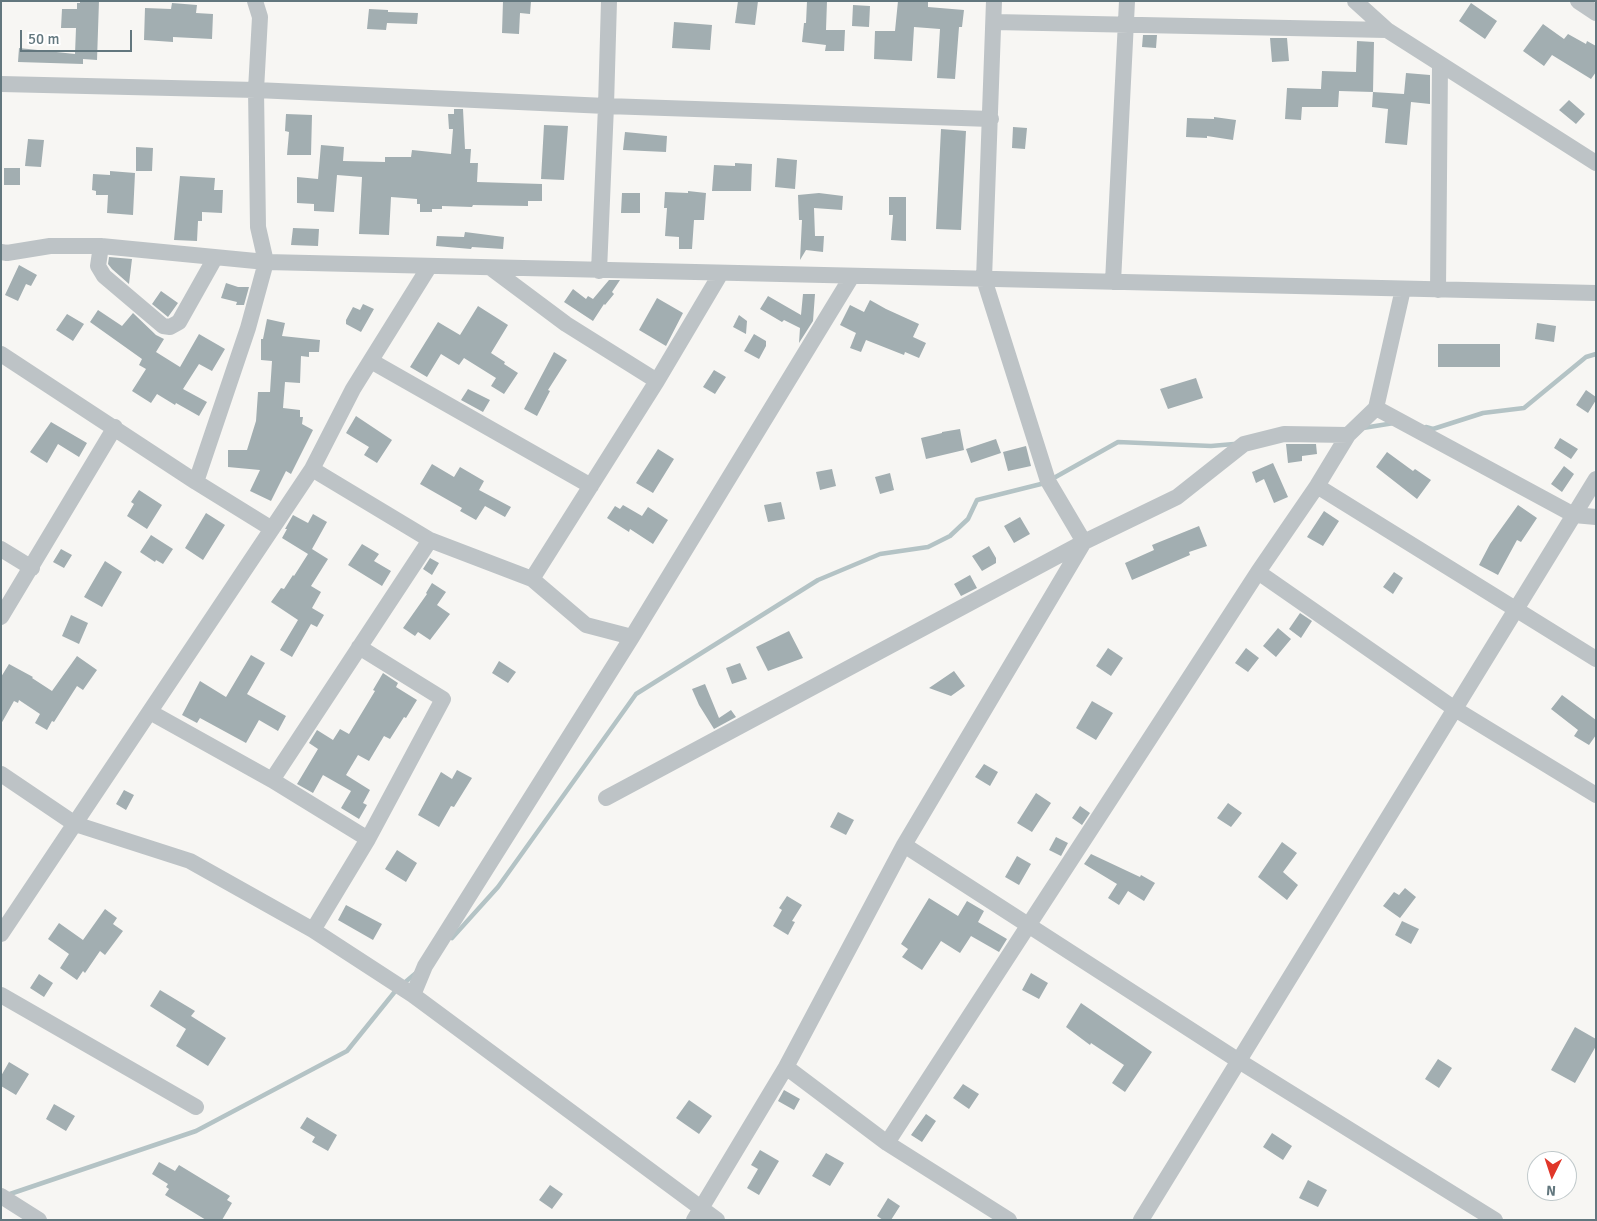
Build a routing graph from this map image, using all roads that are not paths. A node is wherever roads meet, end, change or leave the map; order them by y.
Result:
1 (255, 1) edge
2 (609, 1) edge
3 (994, 1) edge
4 (1127, 1) edge
5 (1355, 1) edge
6 (1578, 1) edge
7 (1596, 13) edge
8 (994, 22) junction
9 (1126, 25) junction
10 (1386, 30) junction
11 (1440, 64) junction
12 (1, 84) edge
13 (256, 90) junction
14 (606, 106) junction
15 (991, 119) junction
16 (1596, 163) edge
17 (101, 246) junction
18 (1, 252) edge
19 (215, 258) junction
20 (266, 262) junction
21 (429, 267) junction
22 (491, 268) junction
23 (599, 270) junction
24 (721, 273) junction
25 (852, 276) junction
26 (984, 279) junction
27 (1113, 282) junction
28 (1403, 289) junction
29 (1438, 290) junction
30 (1596, 293) edge
31 (1, 354) edge
32 (371, 361) junction
33 (657, 381) junction
34 (1376, 408) junction
35 (114, 427) junction
36 (1348, 435) junction
37 (312, 469) junction
38 (1596, 479) edge
39 (196, 482) junction
40 (591, 486) junction
41 (1317, 486) junction
42 (1574, 514) junction
43 (1596, 517) edge
44 (272, 529) junction
45 (430, 540) junction
46 (1084, 542) junction
47 (1, 549) edge
48 (32, 568) junction
49 (1258, 572) junction
50 (532, 579) junction
51 (1517, 610) junction
52 (1, 617) edge
53 (632, 637) junction
54 (359, 648) junction
55 (1596, 659) edge
56 (1456, 709) junction
57 (150, 712) junction
58 (1, 774) edge
59 (272, 780) junction
60 (1596, 795) edge
61 (606, 798) dead end
62 (75, 824) junction
63 (368, 838) junction
64 (904, 845) junction
65 (1029, 925) junction
66 (313, 930) junction
67 (1, 934) edge
68 (1, 995) edge
69 (414, 995) junction
70 (1239, 1061) junction
71 (786, 1067) junction
72 (196, 1108) dead end
73 (887, 1143) junction
74 (1, 1196) edge
75 (698, 1214) edge
76 (40, 1220) edge
77 (717, 1220) edge
78 (1009, 1220) edge
79 (1141, 1220) edge
80 (1495, 1220) edge

1 - 13 street
2 - 14 street
3 - 8 street
4 - 9 street
5 - 10 street
6 - 7 street
8 - 9 street
8 - 15 street
9 - 10 street
9 - 27 street
10 - 11 street
11 - 16 street
11 - 29 street
12 - 13 street
13 - 14 street
13 - 20 street
14 - 15 street
14 - 23 street
15 - 26 street
17 - 18 street
17 - 19 street
17 - 19 street
19 - 20 street
20 - 21 street
20 - 39 street
21 - 22 street
21 - 32 street
22 - 23 street
22 - 33 street
23 - 24 street
24 - 25 street
24 - 33 street
25 - 26 street
25 - 53 street
26 - 27 street
26 - 46 street
27 - 28 street
28 - 29 street
28 - 34 street
29 - 30 street
31 - 35 street
32 - 37 street
32 - 40 street
33 - 40 street
34 - 36 street
34 - 42 street
35 - 39 street
35 - 48 street
36 - 41 street
36 - 46 street
37 - 44 street
37 - 45 street
38 - 42 street
39 - 44 street
40 - 50 street
41 - 49 street
41 - 51 street
42 - 43 street
42 - 51 street
44 - 57 street
45 - 50 street
45 - 54 street
46 - 61 street
46 - 64 street
47 - 48 street
48 - 52 street
49 - 56 street
49 - 65 street
50 - 53 street
51 - 55 street
51 - 56 street
53 - 69 street
54 - 59 street
54 - 63 street
56 - 60 street
56 - 70 street
57 - 59 street
57 - 62 street
58 - 62 street
59 - 63 street
62 - 66 street
62 - 67 street
63 - 66 street
64 - 65 street
64 - 71 street
65 - 70 street
65 - 73 street
66 - 69 street
68 - 72 street
69 - 75 street
70 - 79 street
70 - 80 street
71 - 73 street
71 - 75 street
73 - 78 street
74 - 76 street
75 - 77 street

